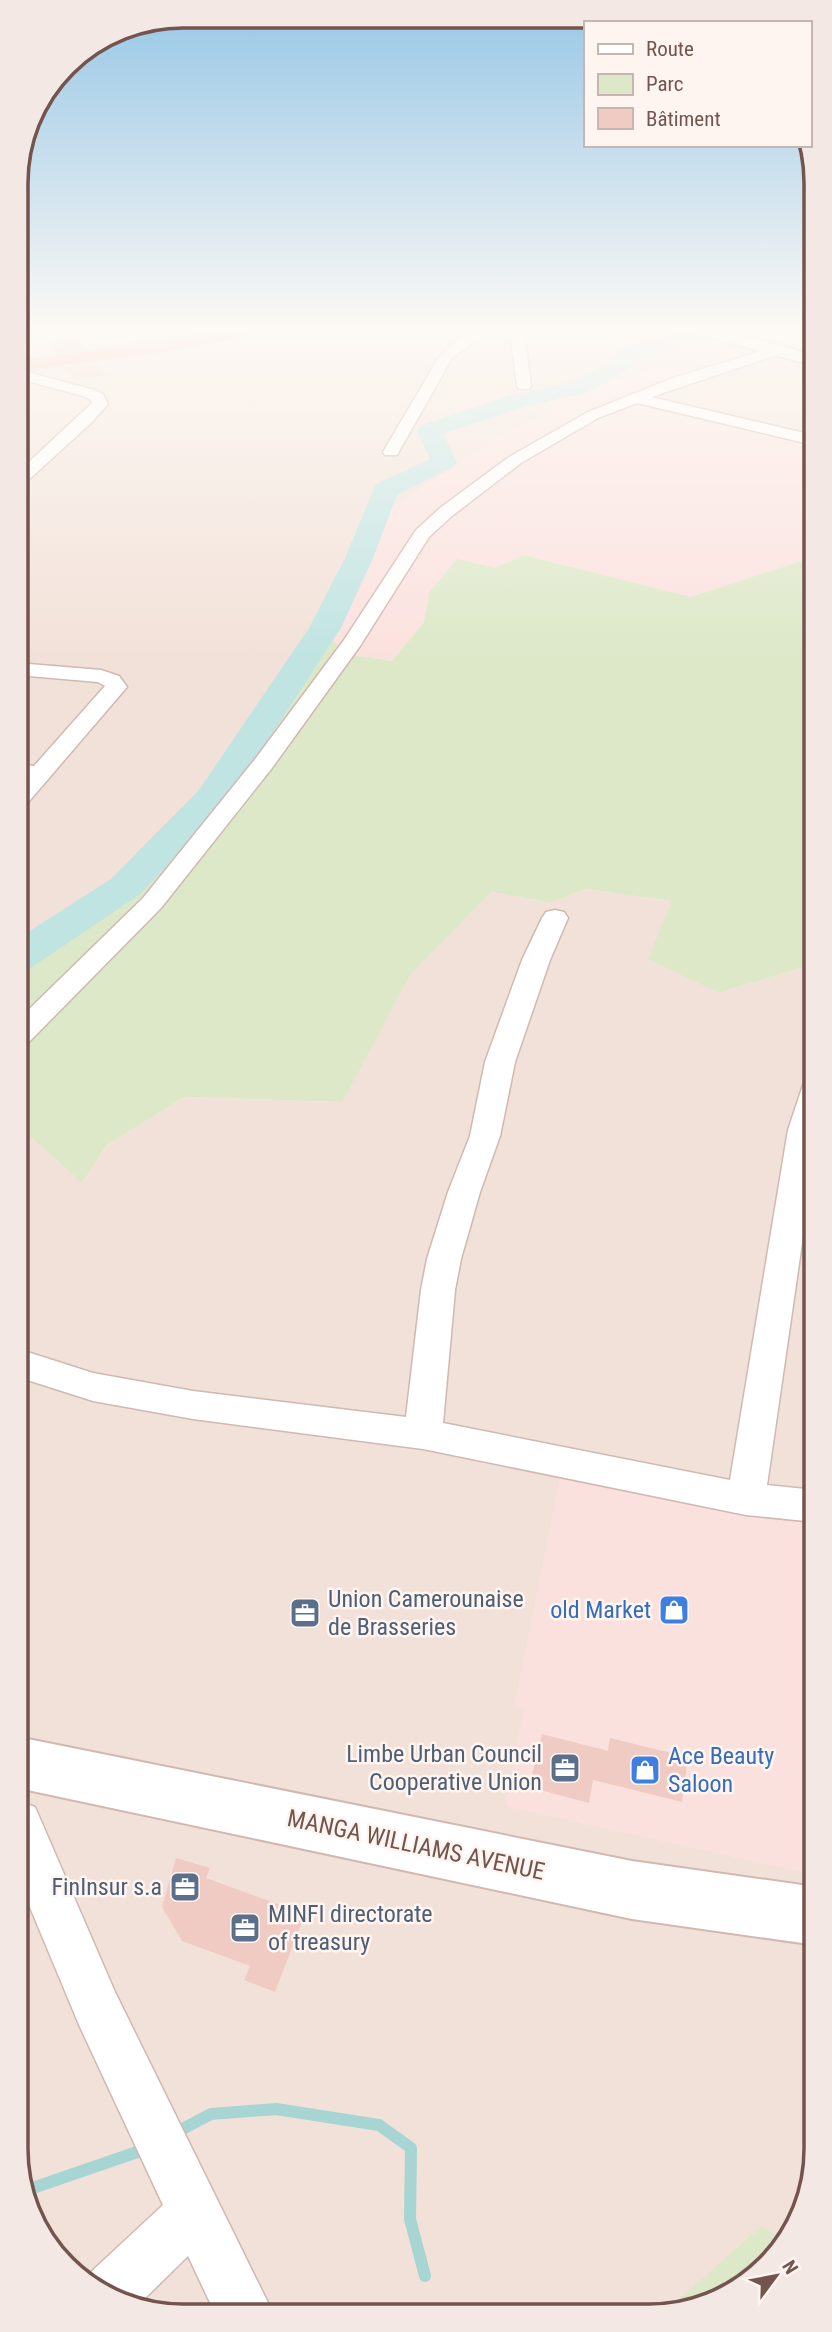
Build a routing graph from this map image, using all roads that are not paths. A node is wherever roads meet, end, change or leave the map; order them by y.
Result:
1 (64, 440) edge
2 (398, 440) edge
3 (547, 440) edge
4 (391, 452) dead end
5 (28, 471) edge
6 (28, 669) edge
7 (28, 772) edge
8 (555, 918) dead end
9 (28, 1027) edge
10 (804, 1127) edge
11 (28, 1366) edge
12 (423, 1434) junction
13 (746, 1499) junction
14 (804, 1505) edge
15 (28, 1764) edge
16 (28, 1847) edge
17 (804, 1914) edge
18 (194, 2212) junction
19 (115, 2288) edge
20 (240, 2304) edge

1 - 5 street
2 - 4 street
3 - 9 street
6 - 7 street
8 - 12 street
10 - 13 street
11 - 12 street
12 - 13 street
13 - 14 street
15 - 17 main road, MANGA WILLIAMS AVENUE
16 - 18 street
18 - 19 street
18 - 20 street

